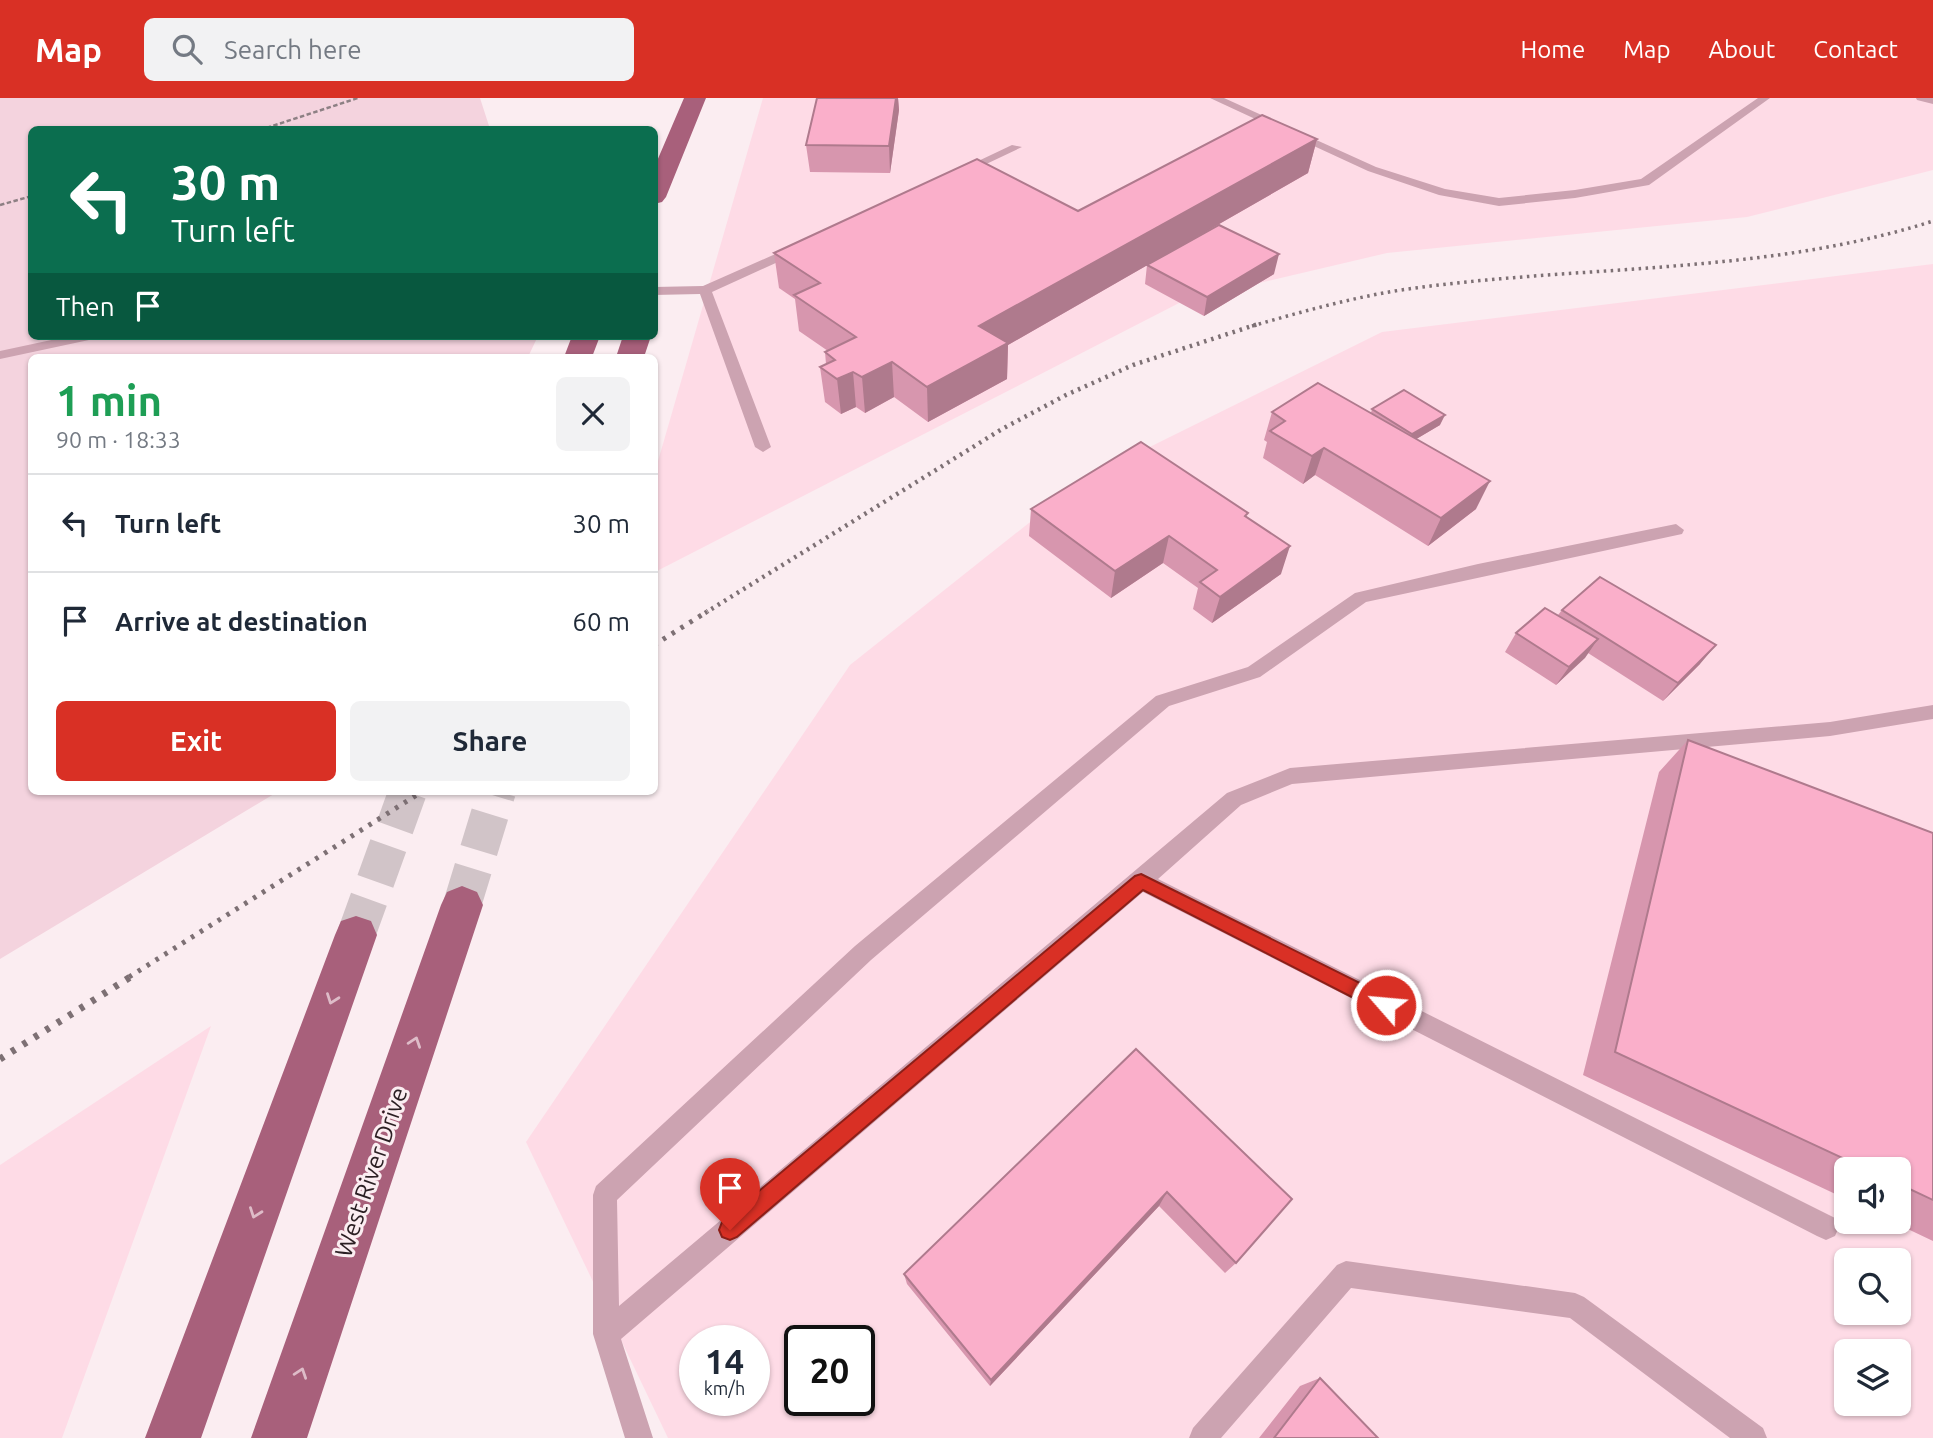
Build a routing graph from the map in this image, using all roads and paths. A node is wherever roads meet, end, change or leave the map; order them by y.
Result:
1 (358, 98) edge
2 (695, 98) edge
3 (1215, 98) edge
4 (1765, 98) edge
5 (1922, 98) edge
6 (1933, 101) edge
7 (272, 126) edge
8 (1016, 147) dead end
9 (941, 181) edge
10 (658, 187) edge
11 (28, 197) edge
12 (0, 205) edge
13 (805, 245) edge
14 (705, 290) junction
15 (658, 292) edge
16 (70, 340) edge
17 (0, 355) edge
18 (763, 447) dead end
19 (1676, 530) dead end
20 (1933, 712) edge
21 (1141, 881) junction
22 (462, 905) tunnel mouth
23 (356, 935) tunnel mouth
24 (1826, 1227) dead end
25 (606, 1334) junction
26 (173, 1438) edge
27 (279, 1438) edge
28 (639, 1438) edge
29 (1203, 1438) edge
30 (1753, 1438) edge

1 - 7 path
2 - 10 main road
3 - 4 lane
5 - 6 lane
8 - 9 lane
11 - 12 path
13 - 14 lane
14 - 15 lane
14 - 18 lane
16 - 17 lane
19 - 25 lane
20 - 21 lane
21 - 24 lane
21 - 25 lane
27 -> 22 main road, West River Drive
23 -> 26 main road
25 - 28 lane
29 - 30 lane

